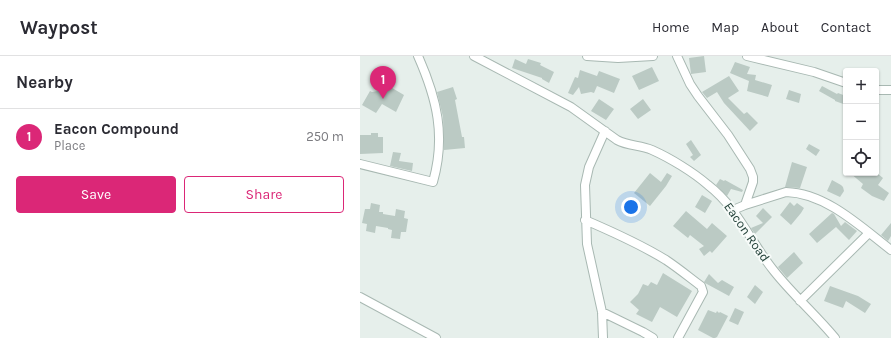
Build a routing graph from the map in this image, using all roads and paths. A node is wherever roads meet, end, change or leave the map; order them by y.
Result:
1 (418, 56) edge
2 (474, 56) edge
3 (587, 56) edge
4 (653, 56) edge
5 (677, 56) edge
6 (747, 56) edge
7 (843, 82) edge
8 (879, 90) edge
9 (891, 90) edge
10 (605, 131) junction
11 (360, 164) edge
12 (745, 205) junction
13 (734, 210) junction
14 (585, 220) junction
15 (869, 233) junction
16 (891, 250) edge
17 (360, 296) edge
18 (800, 301) junction
19 (602, 312) junction
20 (436, 338) edge
21 (602, 338) edge
22 (653, 338) edge
23 (678, 338) edge
24 (835, 338) edge

1 - 11 street
2 - 10 street, Eacon Road
3 - 4 street
5 - 12 street
6 - 7 street
8 - 9 street
10 - 13 street, Eacon Road
10 - 14 street
12 - 13 street
12 - 15 street
13 - 18 street, Eacon Road
14 - 19 street
14 - 23 street
15 - 16 street
15 - 18 street
17 - 20 street
18 - 24 street, Eacon Road
19 - 21 street
19 - 22 street

